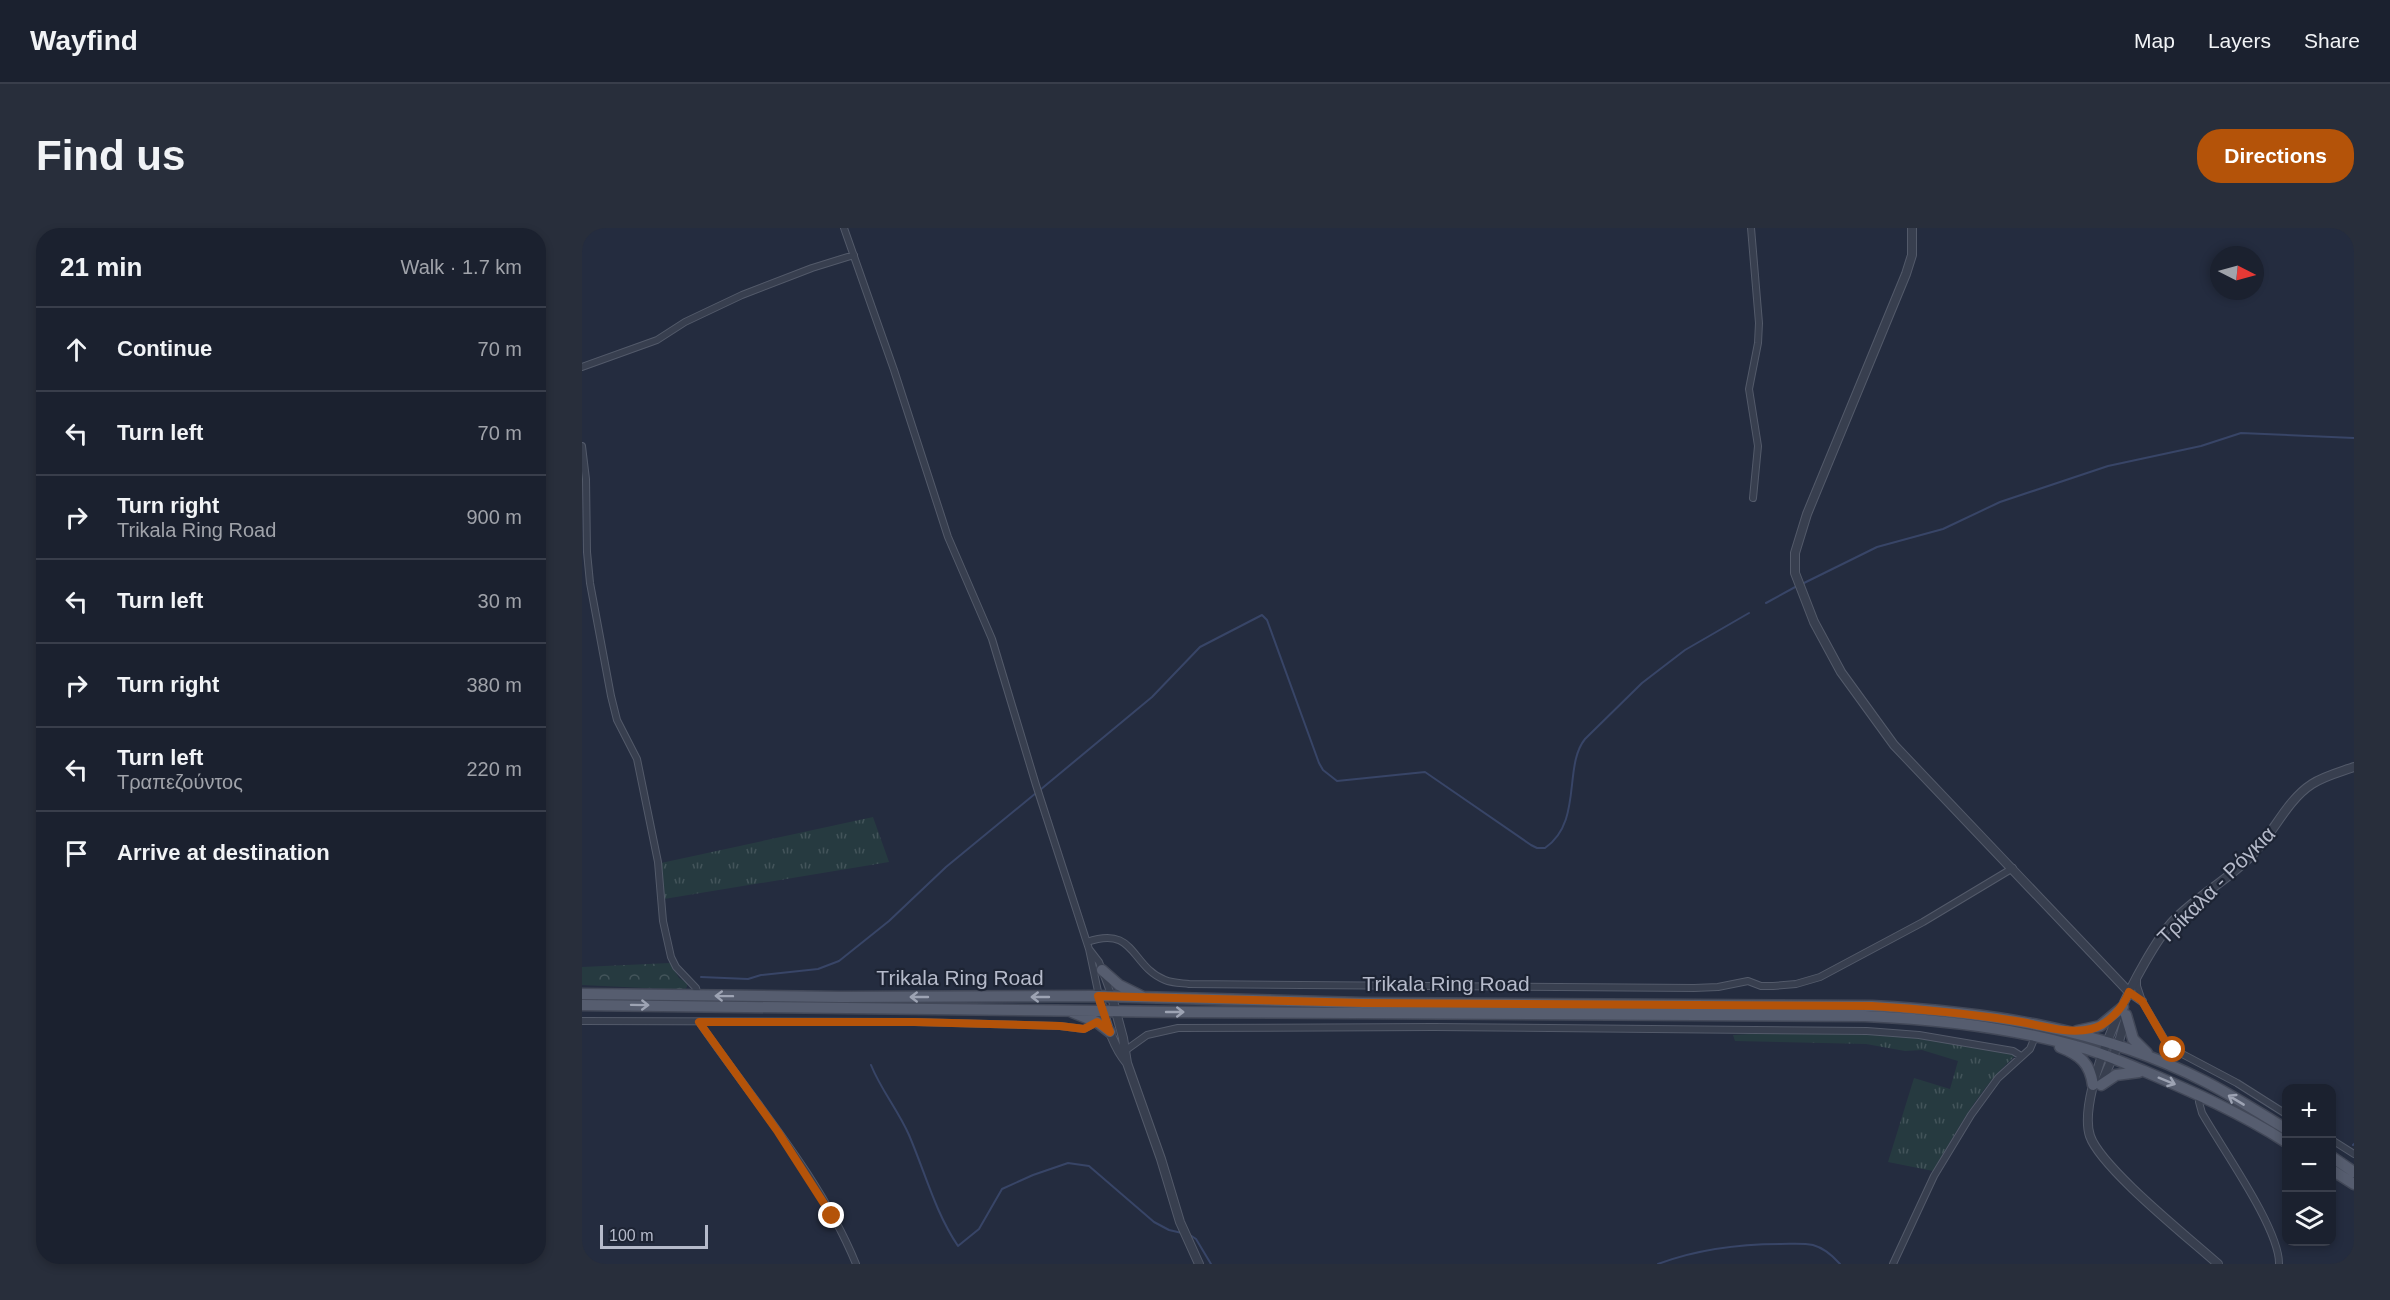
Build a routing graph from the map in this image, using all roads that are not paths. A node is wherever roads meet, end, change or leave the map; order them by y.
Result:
1 (844, 228) edge
2 (1751, 228) edge
3 (1912, 228) edge
4 (854, 255) junction
5 (582, 367) edge
6 (582, 446) edge
7 (1753, 498) dead end
8 (2354, 767) edge
9 (2013, 868) junction
10 (1088, 945) junction
11 (1102, 970) junction
12 (2137, 975) junction
13 (582, 994) edge
14 (698, 996) junction
15 (1098, 996) junction
16 (1112, 997) junction
17 (1146, 999) junction
18 (2142, 1001) junction
19 (2126, 1004) junction
20 (582, 1005) edge
21 (1066, 1010) junction
22 (1103, 1011) junction
23 (1116, 1011) junction
24 (582, 1021) edge
25 (699, 1022) junction
26 (1097, 1022) junction
27 (2070, 1031) junction
28 (1110, 1032) junction
29 (2038, 1038) junction
30 (2113, 1044) junction
31 (1126, 1050) junction
32 (2021, 1056) junction
33 (2108, 1056) junction
34 (2151, 1058) junction
35 (1127, 1063) junction
36 (2145, 1072) junction
37 (2097, 1085) junction
38 (2199, 1093) junction
39 (2282, 1112) edge
40 (2282, 1127) edge
41 (2282, 1140) edge
42 (2336, 1143) edge
43 (2354, 1154) edge
44 (2336, 1160) edge
45 (2354, 1172) edge
46 (2336, 1173) edge
47 (2354, 1184) edge
48 (856, 1264) edge
49 (1199, 1264) edge
50 (1893, 1264) edge
51 (2218, 1264) edge
52 (2279, 1264) edge

1 - 4 street
2 - 7 street
3 - 9 street
4 - 5 street
4 - 10 street
6 - 14 street
8 - 12 street, Τρίκαλα - Ρόγκια
9 - 10 street
9 - 19 street
10 - 11 street
10 - 15 street
11 - 16 street
11 - 17 main road
12 - 18 street
12 - 19 street, Τρίκαλα - Ρόγκια
13 - 14 main road, Trikala Ring Road
15 -> 14 main road, Trikala Ring Road
15 - 16 main road, Trikala Ring Road
15 - 22 street
16 - 17 main road, Trikala Ring Road
16 - 23 street
17 - 27 main road, Trikala Ring Road
18 - 19 street
18 - 39 street
19 - 27 main road
19 - 30 street, Τρίκαλα - Ρόγκια
19 - 34 main road
20 -> 21 main road, Trikala Ring Road
21 - 22 main road, Trikala Ring Road
21 - 26 main road
22 - 23 main road, Trikala Ring Road
22 - 28 street
23 -> 29 main road, Trikala Ring Road
23 - 31 street
24 - 25 street
25 - 26 street
25 - 48 street
26 - 28 main road
27 - 30 main road, Trikala Ring Road
28 - 35 street
29 - 32 street
29 - 33 main road, Trikala Ring Road
29 - 37 main road
30 - 33 street, Τρίκαλα - Ρόγκια
30 - 34 main road, Trikala Ring Road
31 - 32 street
31 - 35 street
32 - 50 street
33 - 36 main road, Trikala Ring Road
33 - 37 street, Τρίκαλα - Ρόγκια
40 -> 34 main road, Trikala Ring Road
35 - 49 street
36 - 37 main road
36 -> 38 main road, Trikala Ring Road
37 - 51 street, Τρίκαλα - Ρόγκια
38 - 41 main road, Trikala Ring Road
38 - 52 street
42 - 43 street
44 - 45 main road
46 - 47 main road

